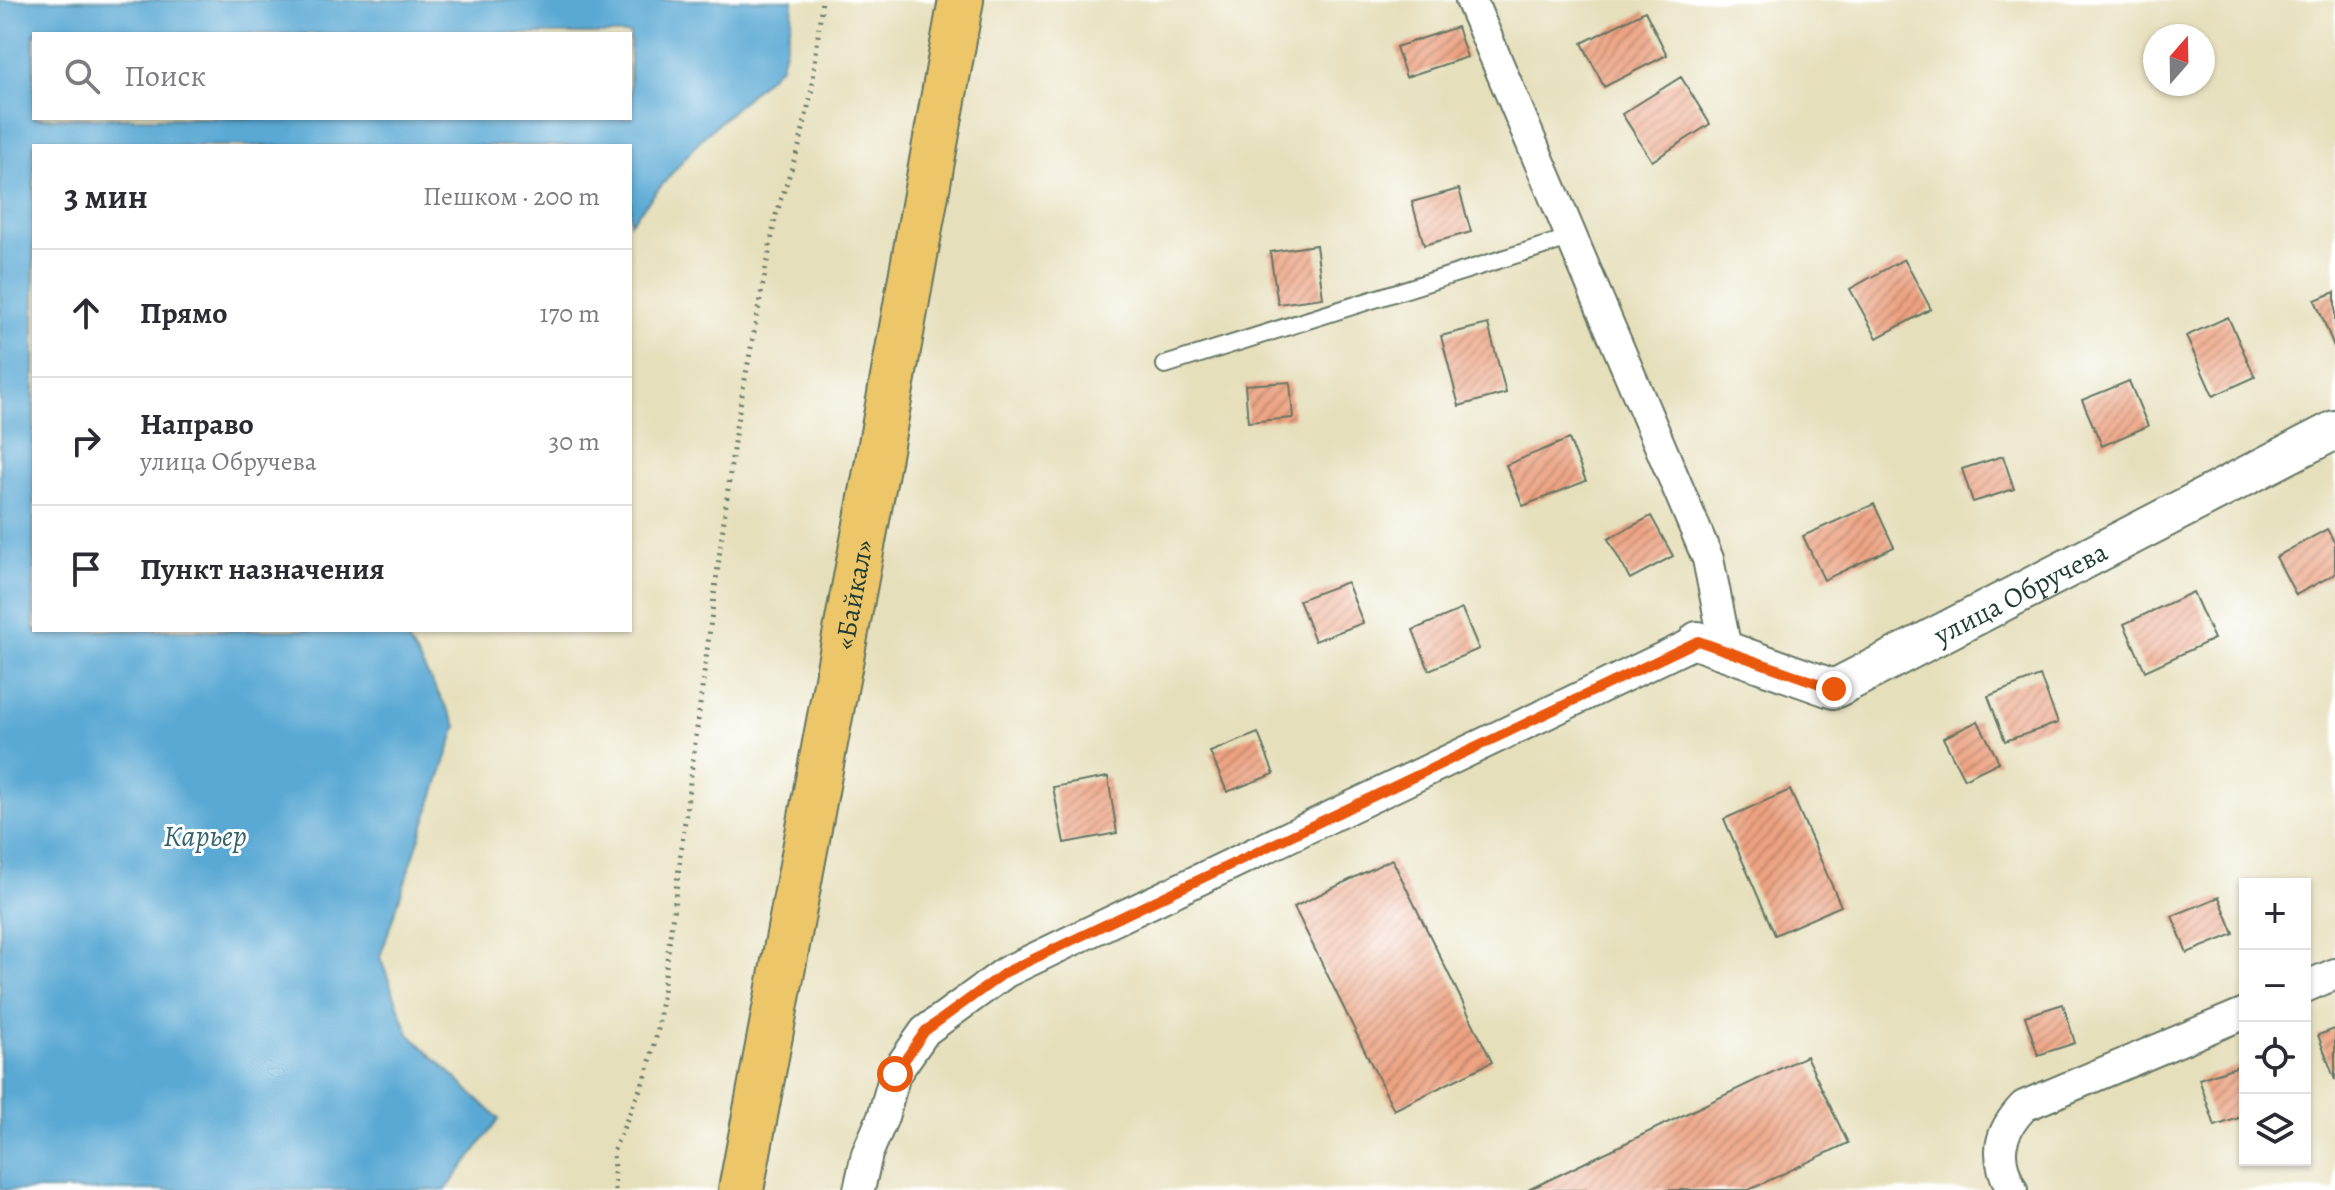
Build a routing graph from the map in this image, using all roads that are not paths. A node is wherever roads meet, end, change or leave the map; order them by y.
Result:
1 (961, 0) edge
2 (1471, 0) edge
3 (1572, 237) junction
4 (1165, 365) dead end
5 (2335, 430) edge
6 (1711, 645) junction
7 (2335, 974) edge
8 (2311, 984) edge
9 (2239, 1016) edge
10 (741, 1190) edge
11 (859, 1190) edge
12 (2012, 1190) edge

1 - 10 highway, «Байкал»
2 - 3 street
3 - 4 lane
3 - 6 street
5 - 6 street, улица Обручева
6 - 11 street
7 - 8 street
9 - 12 street

